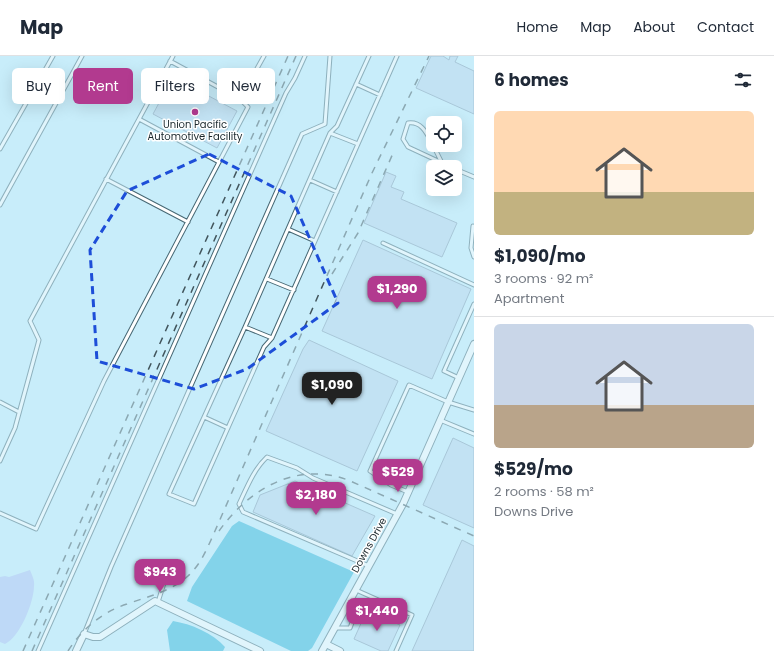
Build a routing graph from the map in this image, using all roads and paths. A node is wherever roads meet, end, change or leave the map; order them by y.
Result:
1 (53, 56) edge
2 (82, 56) edge
3 (173, 56) edge
4 (264, 56) edge
5 (305, 56) edge
6 (330, 56) edge
7 (369, 56) edge
8 (397, 56) edge
9 (170, 61) junction
10 (257, 68) edge
11 (356, 84) junction
12 (217, 87) edge
13 (380, 95) junction
14 (245, 104) edge
15 (139, 119) junction
16 (330, 132) junction
17 (426, 134) edge
18 (358, 144) junction
19 (0, 149) edge
20 (436, 160) edge
21 (219, 162) junction
22 (462, 172) edge
23 (474, 177) edge
24 (106, 178) junction
25 (310, 180) junction
26 (337, 192) junction
27 (0, 205) edge
28 (188, 222) junction
29 (473, 226) edge
30 (288, 229) junction
31 (315, 241) junction
32 (383, 243) dead end
33 (474, 257) edge
34 (266, 278) junction
35 (474, 285) edge
36 (294, 290) junction
37 (474, 304) edge
38 (245, 327) junction
39 (272, 338) junction
40 (474, 344) edge
41 (459, 378) junction
42 (0, 402) edge
43 (448, 402) junction
44 (474, 410) edge
45 (19, 412) junction
46 (204, 417) junction
47 (440, 420) junction
48 (228, 428) junction
49 (474, 434) edge
50 (0, 461) edge
51 (408, 492) junction
52 (0, 513) edge
53 (397, 514) junction
54 (369, 566) junction
55 (165, 580) dead end
56 (356, 590) junction
57 (352, 598) junction
58 (158, 602) junction
59 (335, 628) junction
60 (84, 634) junction
61 (326, 644) junction
62 (38, 651) edge
63 (76, 651) edge
64 (260, 651) edge
65 (322, 651) edge
66 (340, 651) edge
67 (396, 651) edge

1 - 19 lane
2 - 27 lane
3 - 9 lane
4 - 10 lane
5 - 62 lane
6 - 60 lane
7 - 11 lane
8 - 13 lane
9 - 12 lane
9 - 15 lane
11 - 13 lane
11 - 16 lane
13 - 18 lane
14 - 21 lane
15 - 21 lane
15 - 24 lane
16 - 18 lane
16 - 25 lane
17 - 20 lane
18 - 26 lane
21 - 28 lane
22 - 23 lane
24 - 28 lane
24 - 45 lane
25 - 26 lane
25 - 30 lane
26 - 31 lane
28 - 52 lane
29 - 33 lane
30 - 31 lane
30 - 34 lane
31 - 36 lane
32 - 35 lane
34 - 36 lane
34 - 38 lane
36 - 39 lane
37 - 41 lane
38 - 39 lane
38 - 46 lane
39 - 48 lane
40 - 41 street, Downs Drive
41 - 43 street, Downs Drive
42 - 45 lane
43 - 44 lane
43 - 47 street, Downs Drive
43 - 51 lane
45 - 50 lane
46 - 48 lane
46 - 48 lane
47 - 49 lane
47 - 51 street, Downs Drive
51 - 53 street, Downs Drive
53 - 54 street, Downs Drive
53 - 54 lane
54 - 56 street, Downs Drive
55 - 58 lane
56 - 57 street, Downs Drive
56 - 67 lane
57 - 59 street, Downs Drive
57 - 59 lane
58 - 60 street
58 - 64 street
59 - 61 street, Downs Drive
60 - 63 street
61 - 65 street, Downs Drive
61 - 66 street

